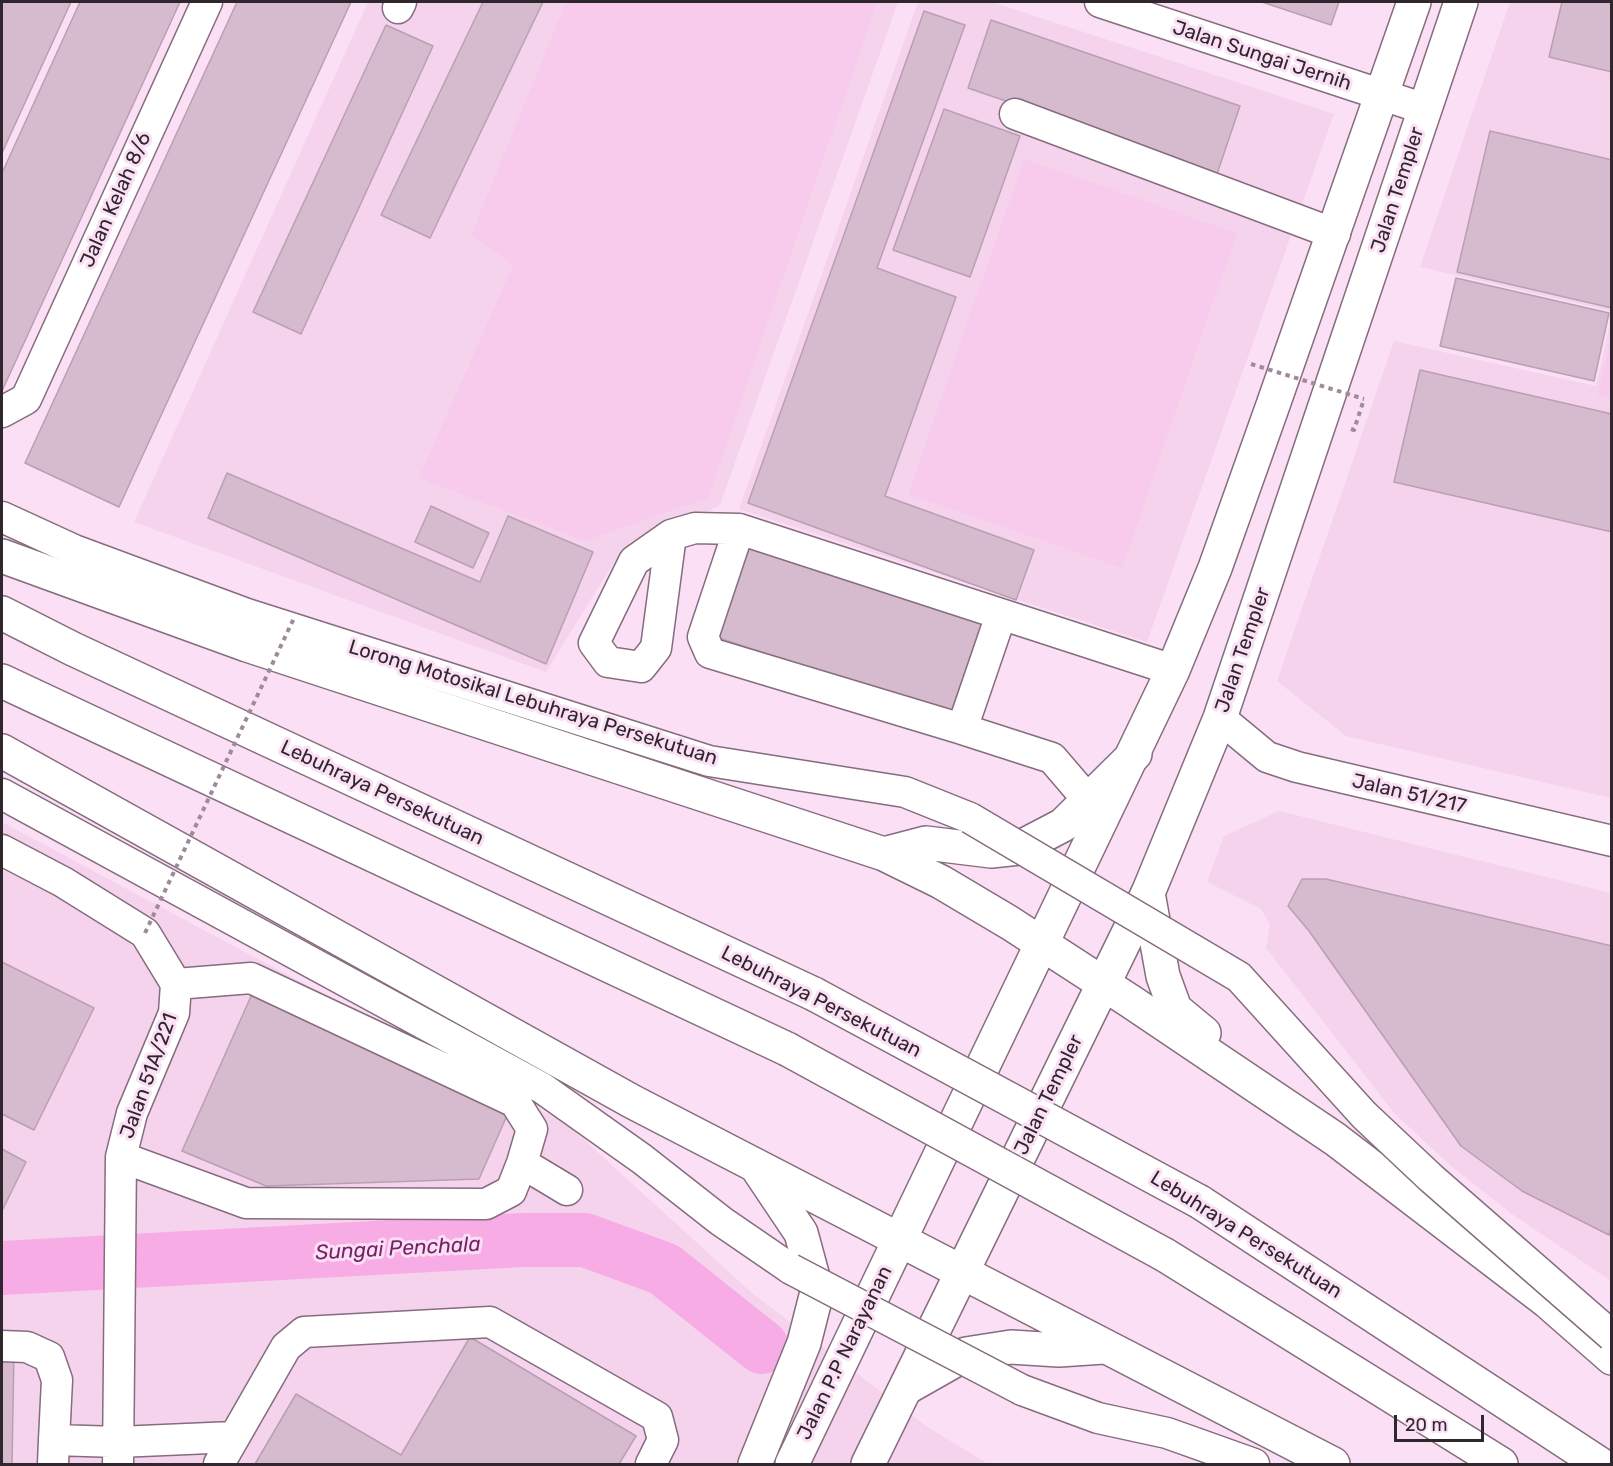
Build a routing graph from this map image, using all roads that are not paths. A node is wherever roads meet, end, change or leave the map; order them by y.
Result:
1 (207, 2) edge
2 (1100, 2) edge
3 (1414, 2) edge
4 (1461, 2) edge
5 (1382, 95) junction
6 (1425, 109) junction
7 (1015, 114) dead end
8 (1335, 234) junction
9 (14, 405) edge
10 (2, 517) edge
11 (739, 529) junction
12 (671, 536) dead end
13 (2, 556) edge
14 (2, 613) edge
15 (1001, 615) junction
16 (1173, 670) junction
17 (2, 681) edge
18 (1220, 718) junction
19 (962, 729) junction
20 (2, 751) edge
21 (1135, 754) junction
22 (2, 794) edge
23 (1088, 800) junction
24 (1611, 841) edge
25 (2, 850) edge
26 (884, 854) junction
27 (1148, 893) junction
28 (1043, 944) junction
29 (335, 976) junction
30 (176, 984) junction
31 (1104, 984) junction
32 (428, 988) junction
33 (1335, 1139) junction
34 (121, 1157) junction
35 (522, 1163) junction
36 (755, 1165) junction
37 (567, 1190) dead end
38 (899, 1240) junction
39 (962, 1274) junction
40 (1548, 1302) junction
41 (1611, 1336) edge
42 (1611, 1342) edge
43 (2, 1347) edge
44 (1104, 1347) junction
45 (1611, 1358) edge
46 (906, 1388) junction
47 (233, 1437) junction
48 (760, 1450) edge
49 (53, 1452) edge
50 (118, 1453) edge
51 (219, 1464) edge
52 (651, 1464) edge
53 (792, 1464) edge
54 (868, 1464) edge
55 (1254, 1464) edge
56 (1333, 1464) edge
57 (1501, 1464) edge
58 (1600, 1464) edge

1 - 9 street, Jalan Kelah 8/6
2 - 5 street, Jalan Sungai Jernih
3 - 5 main road
4 - 6 main road, Jalan Templer
5 - 6 street, Jalan Sungai Jernih
5 - 8 main road
6 - 18 main road, Jalan Templer
7 - 8 street
8 - 16 main road
10 - 41 street, Lorong Motosikal Lebuhraya Persekutuan, bridge
11 - 12 street
11 - 15 street
11 - 19 street
13 - 26 main road
14 - 58 main road, Lebuhraya Persekutuan, bridge
15 - 16 street
15 - 19 street
16 - 21 main road
17 - 57 main road, bridge
18 - 24 street, Jalan 51/217
18 - 27 main road, Jalan Templer
19 - 23 street
20 - 32 main road
21 - 23 main road
21 - 28 main road
22 - 29 street
23 - 26 main road
25 - 30 street
26 - 28 main road
27 - 31 main road, Jalan Templer
27 - 33 main road
28 - 31 main road
28 - 38 main road
29 - 32 street
29 - 55 street, bridge
30 - 34 street, Jalan 51A/221
30 - 35 street
31 - 33 main road
31 - 39 main road, Jalan Templer
32 - 36 main road
33 - 40 main road
34 - 35 street
34 - 50 street, Jalan 51A/221
35 - 37 street
36 - 38 main road
36 - 48 main road
38 - 39 main road
38 - 53 main road, Jalan P.P Narayanan
39 - 44 main road
39 - 46 main road
40 - 42 street
40 - 45 main road
43 - 49 street
44 - 46 main road
44 - 56 main road
46 - 54 main road
47 - 50 street
47 - 51 street
47 - 52 street
49 - 50 street

